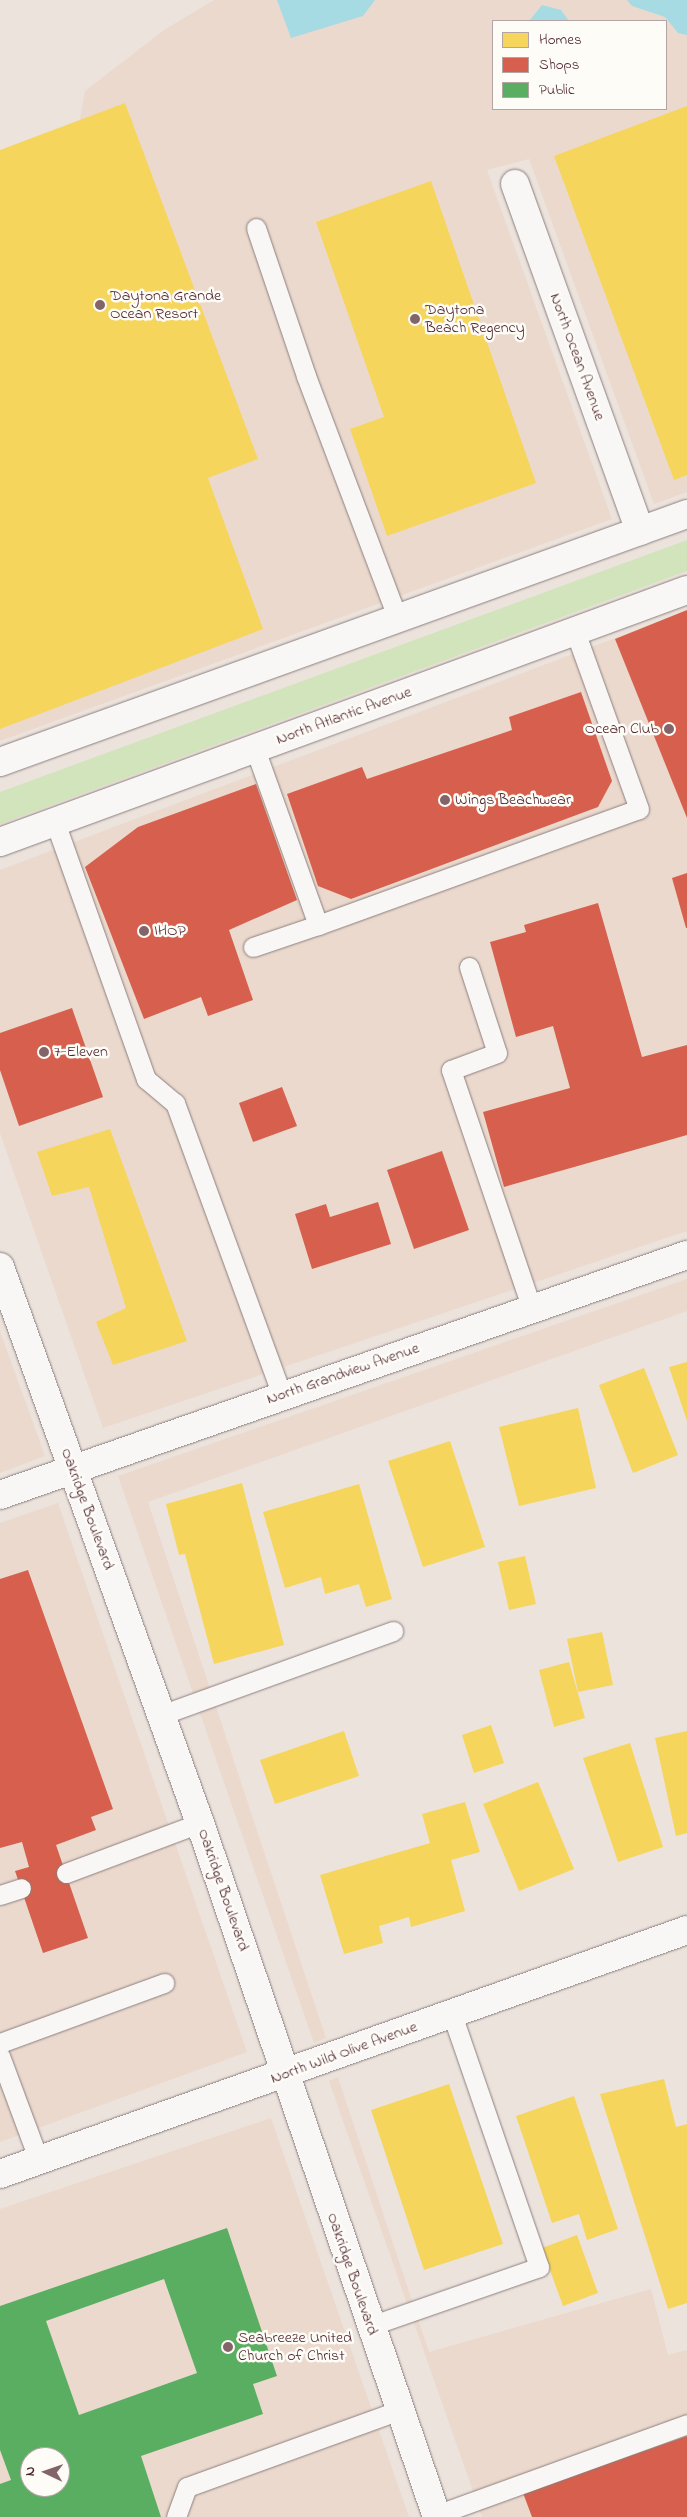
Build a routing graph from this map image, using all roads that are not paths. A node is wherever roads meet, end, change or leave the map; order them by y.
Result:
1 (515, 184) dead end
2 (256, 228) dead end
3 (687, 514) edge
4 (640, 531) junction
5 (687, 590) edge
6 (398, 619) junction
7 (576, 631) junction
8 (255, 748) junction
9 (0, 762) edge
10 (54, 822) junction
11 (0, 842) edge
12 (318, 924) junction
13 (253, 947) dead end
14 (469, 967) dead end
15 (687, 1255) edge
16 (0, 1267) edge
17 (532, 1309) junction
18 (282, 1396) junction
19 (73, 1468) junction
20 (0, 1495) edge
21 (393, 1631) dead end
22 (161, 1714) junction
23 (200, 1823) junction
24 (66, 1873) dead end
25 (21, 1888) dead end
26 (0, 1895) edge
27 (687, 1930) edge
28 (164, 1983) dead end
29 (452, 2015) junction
30 (0, 2043) edge
31 (0, 2056) edge
32 (285, 2074) junction
33 (39, 2161) junction
34 (0, 2174) edge
35 (370, 2326) junction
36 (400, 2410) junction
37 (687, 2424) edge
38 (437, 2516) edge
39 (176, 2517) edge

1 - 4 main road, North Ocean Avenue
2 - 6 lane
3 - 4 main road
4 - 6 main road
5 - 7 main road, North Atlantic Avenue
6 - 9 main road
7 - 8 main road, North Atlantic Avenue
7 - 12 lane
8 - 10 main road, North Atlantic Avenue
8 - 12 lane
10 - 11 main road, North Atlantic Avenue
10 - 18 lane
12 - 13 lane
14 - 17 lane
15 - 17 main road, North Grandview Avenue
16 - 19 main road, Oakridge Boulevard
17 - 18 main road, North Grandview Avenue
18 - 19 main road, North Grandview Avenue
19 - 20 main road, North Grandview Avenue
19 - 22 main road, Oakridge Boulevard
21 - 22 lane
22 - 23 main road, Oakridge Boulevard
23 - 24 lane
23 - 32 main road, Oakridge Boulevard
25 - 26 lane
27 - 29 main road, North Wild Olive Avenue
28 - 30 lane
29 - 32 main road, North Wild Olive Avenue
29 - 35 lane
31 - 33 lane
32 - 33 main road, North Wild Olive Avenue
32 - 35 main road, Oakridge Boulevard
33 - 34 main road, North Wild Olive Avenue
35 - 36 main road, Oakridge Boulevard
36 - 38 main road, Oakridge Boulevard
36 - 39 lane
37 - 38 lane

